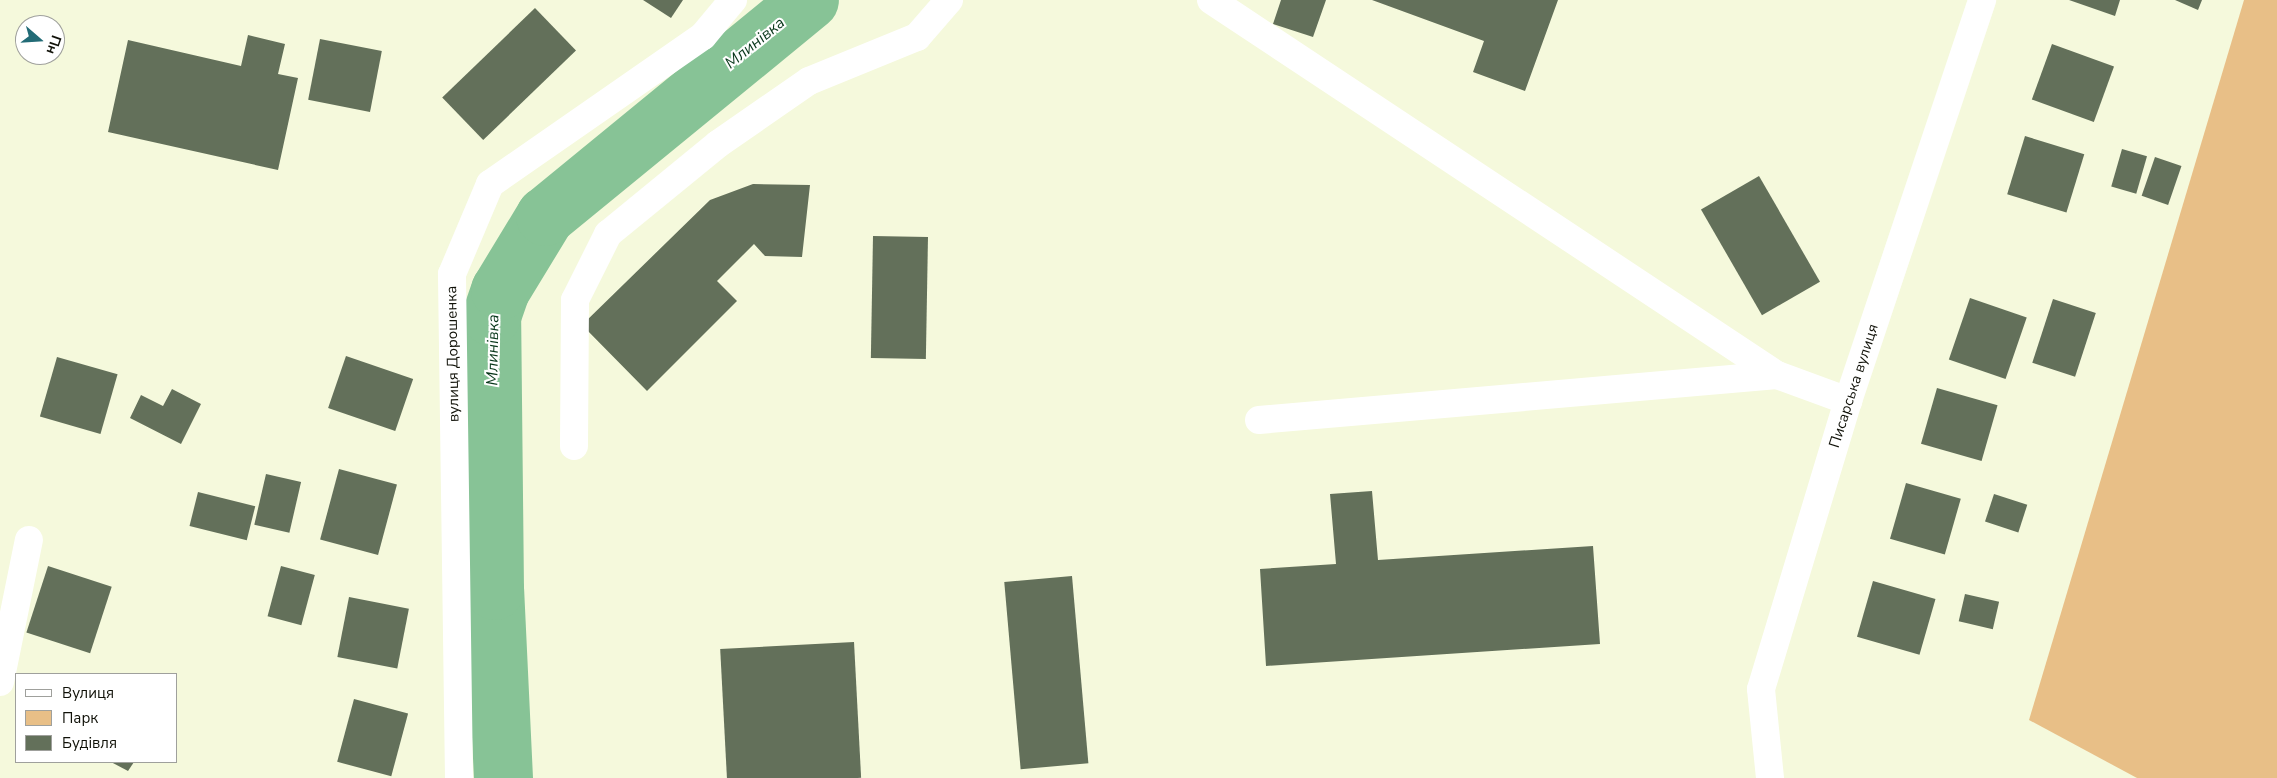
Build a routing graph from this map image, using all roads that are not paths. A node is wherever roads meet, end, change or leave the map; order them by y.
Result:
1 (733, 0) edge
2 (949, 0) edge
3 (1211, 0) edge
4 (1982, 0) edge
5 (1777, 375) junction
6 (1848, 401) junction
7 (1258, 420) dead end
8 (574, 446) dead end
9 (29, 540) dead end
10 (0, 682) edge
11 (459, 778) edge
12 (1770, 778) edge

1 - 11 street, вулиця Дорошенка
2 - 8 street
3 - 5 street
4 - 6 street, Писарська вулиця
5 - 6 street
5 - 7 street
6 - 12 street, Писарська вулиця
9 - 10 street

